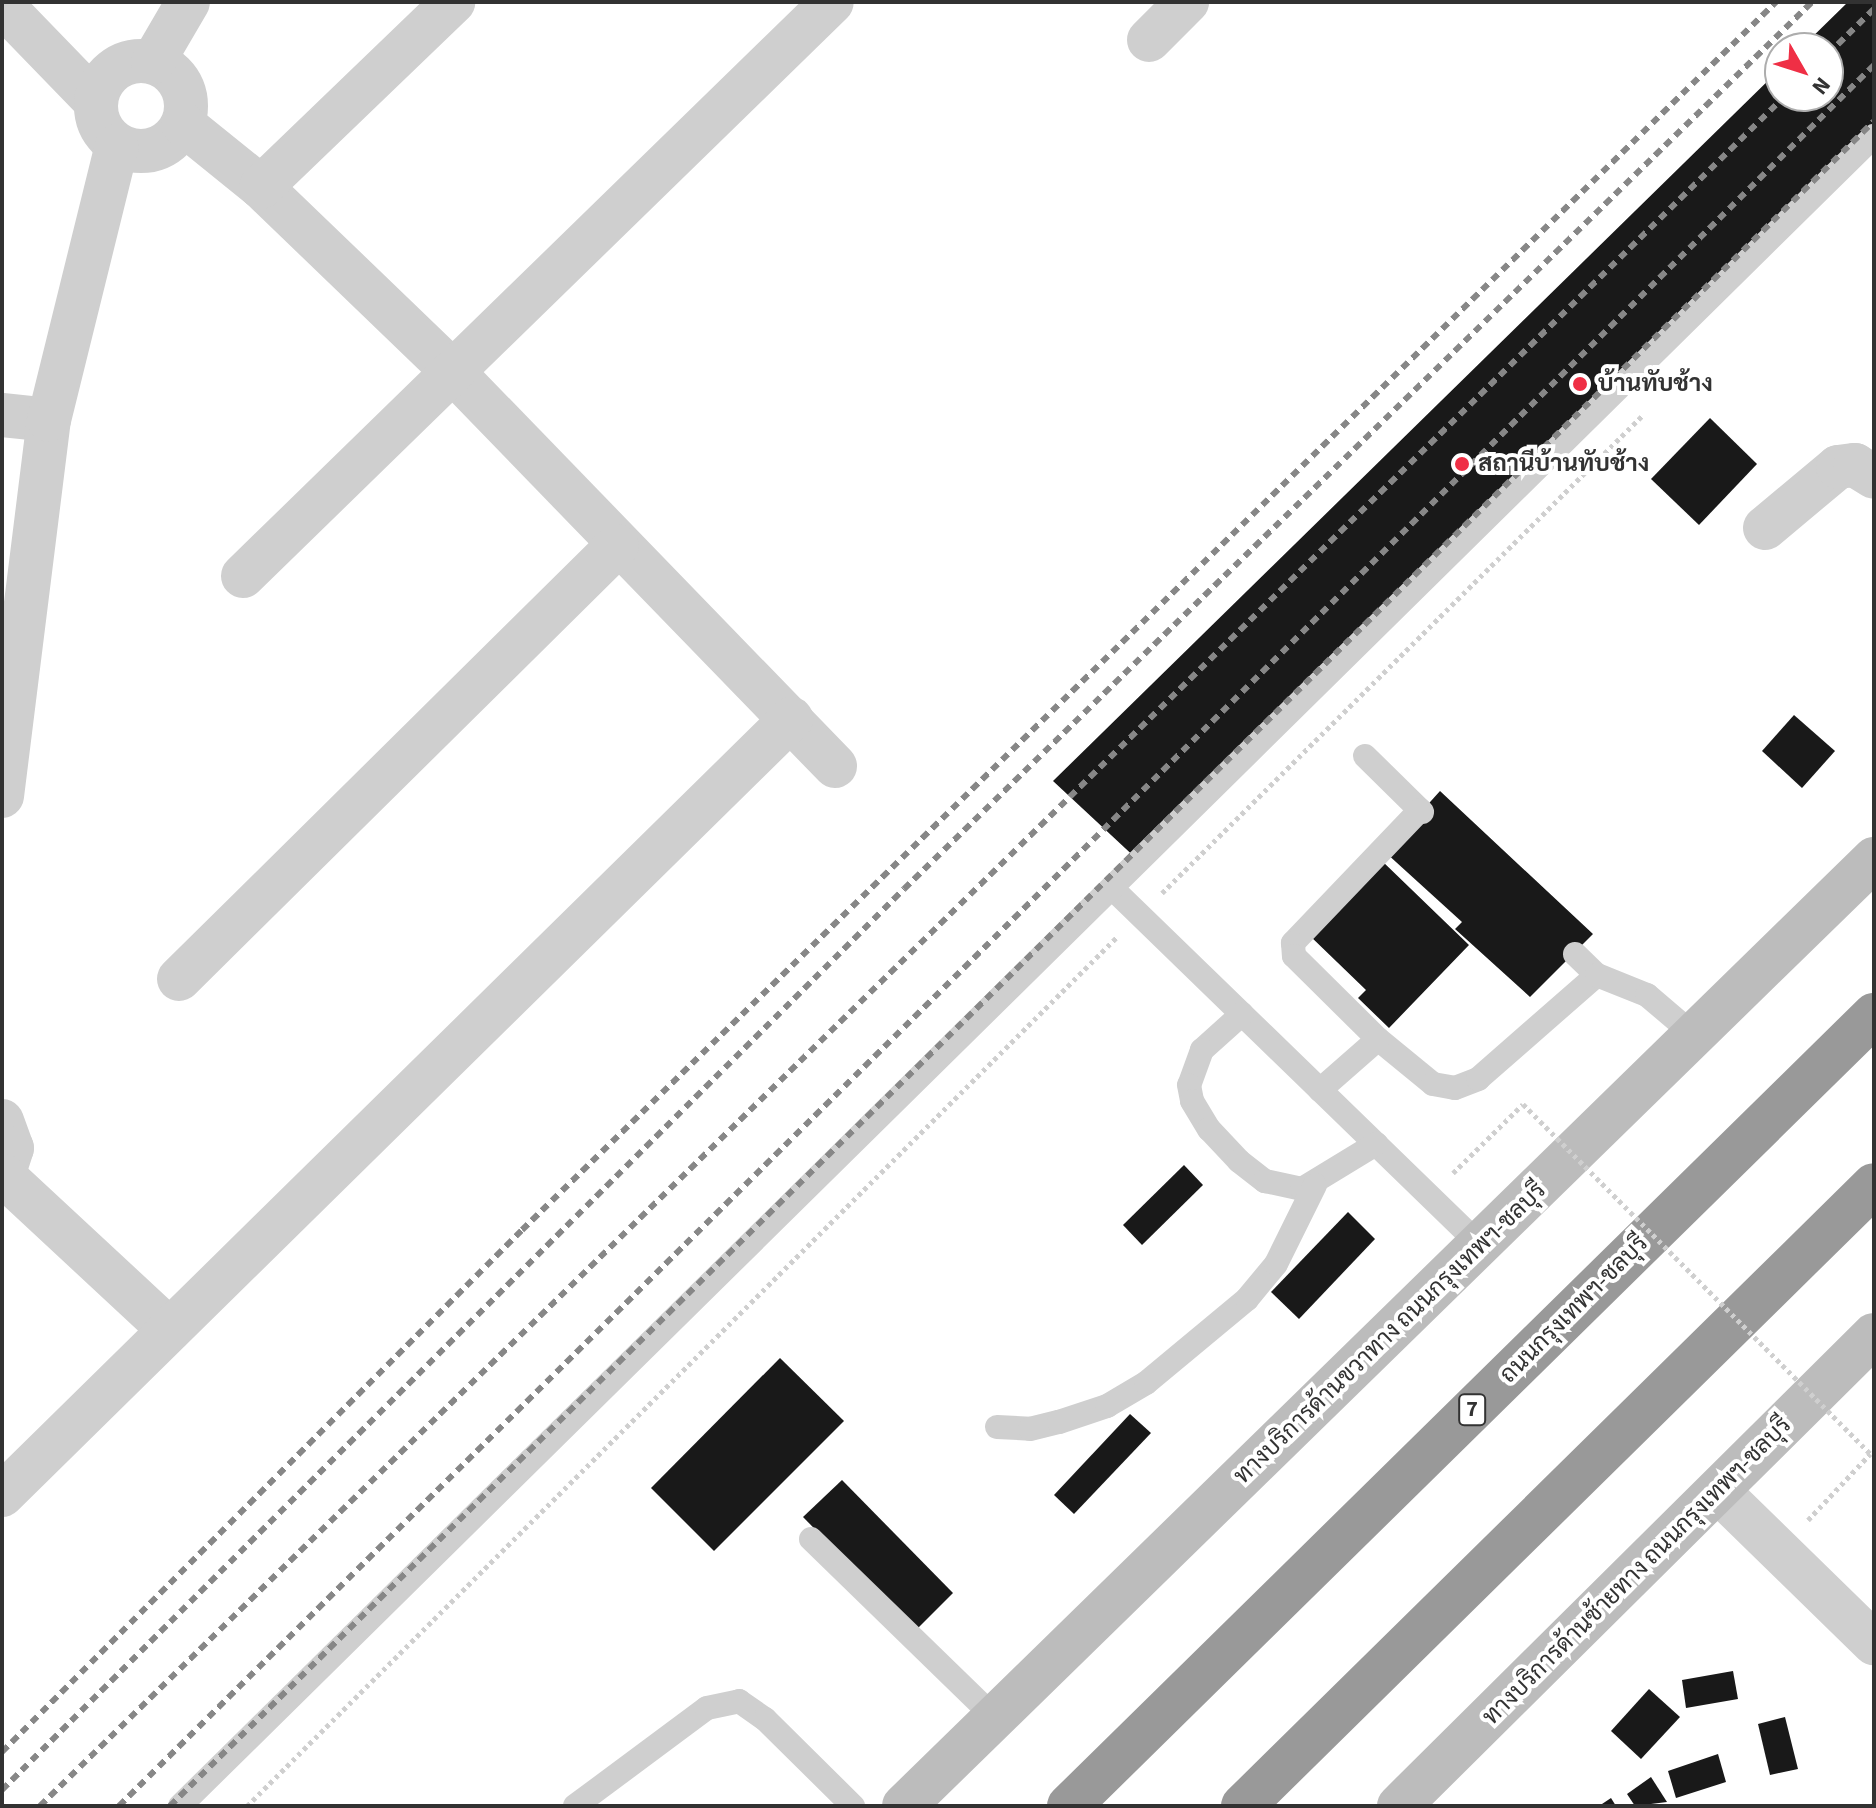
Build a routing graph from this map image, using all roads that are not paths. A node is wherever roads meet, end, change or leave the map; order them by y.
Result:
1 (188, 2) edge
2 (453, 2) edge
3 (832, 2) edge
4 (1187, 2) edge
5 (10, 32) edge
6 (1149, 40) dead end
7 (153, 62) junction
8 (95, 101) junction
9 (183, 124) junction
10 (1874, 136) edge
11 (117, 146) junction
12 (261, 187) junction
13 (455, 374) junction
14 (2, 415) edge
15 (49, 420) junction
16 (1874, 477) edge
17 (1765, 528) dead end
18 (617, 546) junction
19 (243, 576) dead end
20 (791, 719) junction
21 (4, 738) edge
22 (1365, 756) dead end
23 (835, 766) dead end
24 (2, 796) edge
25 (1874, 859) edge
26 (1114, 890) junction
27 (1575, 954) dead end
28 (1597, 975) junction
29 (179, 979) dead end
30 (1242, 1014) junction
31 (1874, 1015) edge
32 (1694, 1035) junction
33 (1378, 1039) junction
34 (1320, 1090) junction
35 (2, 1121) edge
36 (1376, 1144) junction
37 (3, 1178) edge
38 (1315, 1185) junction
39 (1874, 1185) edge
40 (1480, 1245) junction
41 (170, 1330) junction
42 (1874, 1335) edge
43 (997, 1427) dead end
44 (1718, 1491) junction
45 (2, 1495) edge
46 (811, 1539) dead end
47 (1874, 1643) edge
48 (995, 1718) junction
49 (180, 1806) edge
50 (575, 1806) edge
51 (853, 1806) edge
52 (904, 1806) edge
53 (1069, 1806) edge
54 (1243, 1806) edge
55 (1399, 1806) edge

1 - 7 street
2 - 12 street
3 - 13 street
4 - 6 street
5 - 8 street
7 - 8 street
7 - 9 street
8 - 11 street
9 - 11 street
9 - 12 street
10 - 26 lane
11 - 15 street
12 - 13 street
13 - 18 street
13 - 19 street
14 - 15 street
15 - 21 street
16 - 17 street
18 - 20 street
18 - 29 street
20 - 23 street
20 - 41 street
21 - 24 street
22 - 33 lane
25 - 32 main road, ทางบริการด้านขวาทาง ถนนกรุงเทพฯ-ชลบุรี
26 - 30 lane
26 - 49 lane
27 - 28 lane
28 - 32 lane
28 - 33 lane
30 - 34 lane
30 - 38 lane
31 - 53 highway, ถนนกรุงเทพฯ-ชลบุรี / 7
32 - 40 main road, ทางบริการด้านขวาทาง ถนนกรุงเทพฯ-ชลบุรี
33 - 34 lane
34 - 36 lane
35 - 37 street
36 - 38 lane
36 - 40 lane
37 - 41 street
38 - 43 lane
39 - 54 highway
40 - 48 main road, ทางบริการด้านขวาทาง ถนนกรุงเทพฯ-ชลบุรี
41 - 45 street
42 - 44 main road, ทางบริการด้านซ้ายทาง ถนนกรุงเทพฯ-ชลบุรี
44 - 47 street
44 - 55 main road, ทางบริการด้านซ้ายทาง ถนนกรุงเทพฯ-ชลบุรี
46 - 48 lane
48 - 52 main road, ทางบริการด้านขวาทาง ถนนกรุงเทพฯ-ชลบุรี
50 - 51 lane

